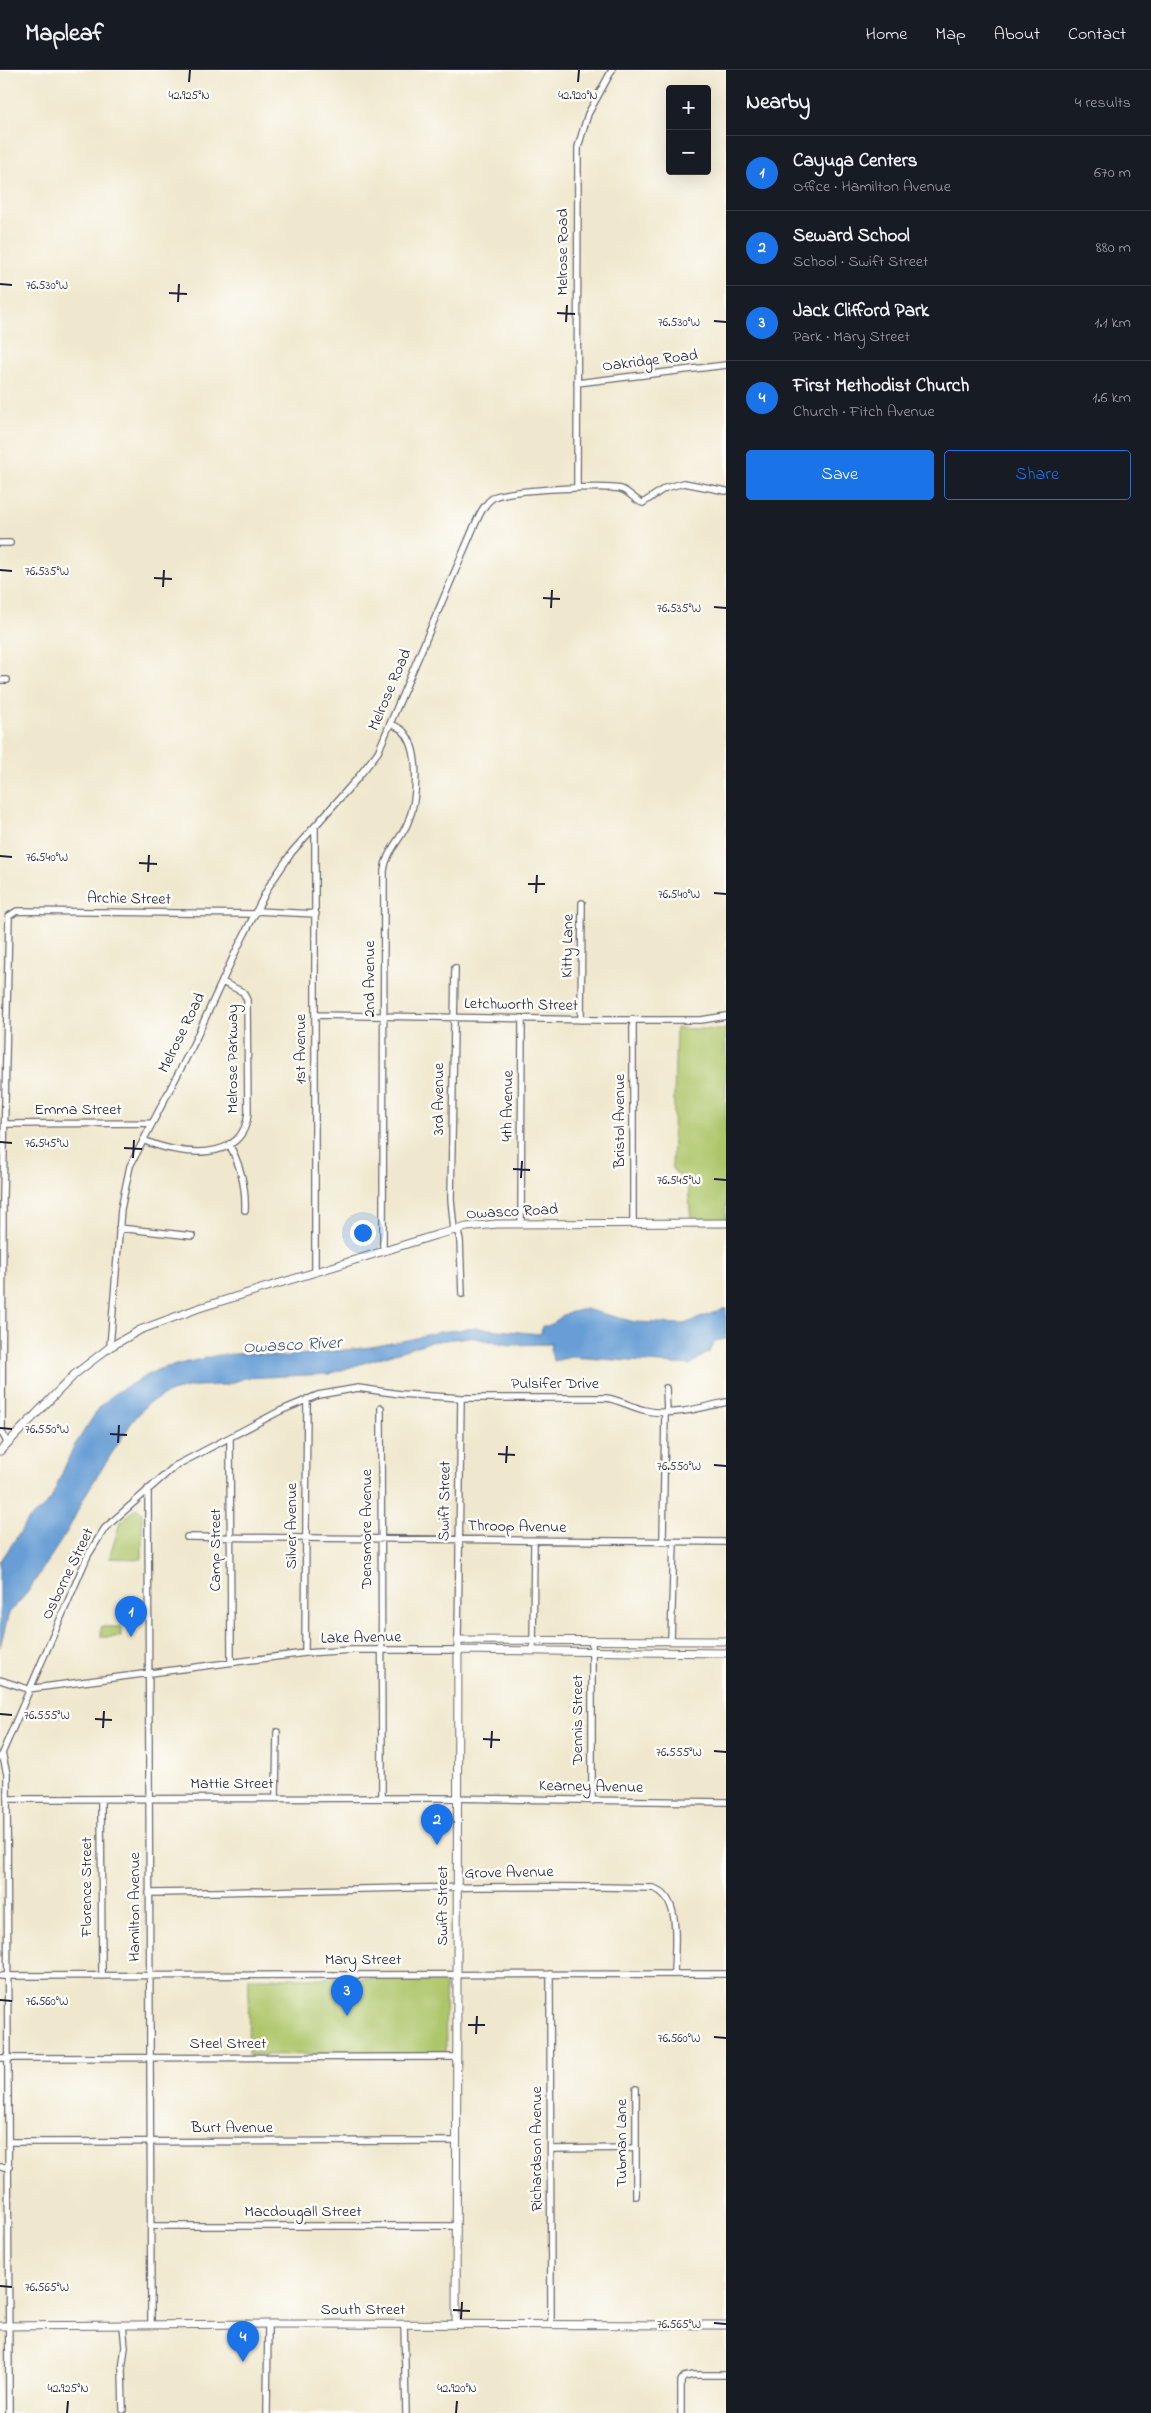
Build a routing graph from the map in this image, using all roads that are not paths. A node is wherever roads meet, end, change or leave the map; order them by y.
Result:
1 (612, 70) edge
2 (726, 365) edge
3 (577, 383) junction
4 (577, 488) junction
5 (726, 491) edge
6 (0, 543) edge
7 (10, 543) dead end
8 (0, 680) edge
9 (7, 680) dead end
10 (391, 724) junction
11 (314, 826) junction
12 (582, 903) dead end
13 (255, 912) junction
14 (316, 914) junction
15 (455, 968) dead end
16 (222, 982) junction
17 (315, 1015) junction
18 (384, 1016) junction
19 (726, 1016) edge
20 (453, 1017) junction
21 (522, 1018) junction
22 (633, 1019) junction
23 (581, 1020) junction
24 (152, 1123) junction
25 (4, 1124) junction
26 (143, 1140) junction
27 (229, 1144) junction
28 (245, 1210) dead end
29 (633, 1223) junction
30 (726, 1223) edge
31 (1, 1224) edge
32 (521, 1224) junction
33 (119, 1228) junction
34 (454, 1230) junction
35 (192, 1236) dead end
36 (383, 1251) junction
37 (315, 1272) junction
38 (462, 1294) dead end
39 (110, 1347) junction
40 (666, 1388) dead end
41 (382, 1392) joint
42 (461, 1398) junction
43 (307, 1399) junction
44 (726, 1402) edge
45 (381, 1408) dead end
46 (666, 1412) junction
47 (230, 1438) junction
48 (6, 1444) junction
49 (0, 1451) edge
50 (148, 1489) junction
51 (187, 1537) dead end
52 (230, 1538) junction
53 (305, 1539) junction
54 (381, 1539) junction
55 (458, 1540) junction
56 (534, 1541) junction
57 (663, 1541) junction
58 (674, 1542) junction
59 (726, 1542) edge
60 (534, 1639) junction
61 (458, 1640) junction
62 (592, 1640) junction
63 (671, 1640) junction
64 (726, 1641) edge
65 (381, 1650) junction
66 (457, 1650) junction
67 (533, 1651) junction
68 (592, 1651) junction
69 (305, 1653) junction
70 (726, 1653) edge
71 (230, 1662) junction
72 (149, 1674) junction
73 (1, 1681) edge
74 (28, 1689) junction
75 (277, 1732) dead end
76 (1, 1755) edge
77 (149, 1798) junction
78 (276, 1798) junction
79 (382, 1798) junction
80 (7, 1799) junction
81 (101, 1799) junction
82 (457, 1799) junction
83 (592, 1800) junction
84 (726, 1802) edge
85 (456, 1888) junction
86 (149, 1893) junction
87 (456, 1974) junction
88 (550, 1974) junction
89 (674, 1974) junction
90 (726, 1974) edge
91 (0, 1976) edge
92 (8, 1976) junction
93 (102, 1976) junction
94 (149, 1976) junction
95 (456, 2057) junction
96 (0, 2058) edge
97 (8, 2058) junction
98 (150, 2058) junction
99 (636, 2089) dead end
100 (456, 2141) junction
101 (8, 2142) junction
102 (150, 2142) junction
103 (635, 2148) junction
104 (551, 2149) junction
105 (0, 2167) edge
106 (9, 2167) junction
107 (636, 2196) dead end
108 (150, 2226) junction
109 (456, 2226) junction
110 (268, 2324) junction
111 (404, 2324) junction
112 (456, 2324) junction
113 (551, 2324) junction
114 (123, 2325) junction
115 (151, 2325) junction
116 (726, 2325) edge
117 (0, 2326) edge
118 (8, 2326) junction
119 (726, 2375) edge
120 (123, 2410) dead end
121 (9, 2413) edge
122 (267, 2413) edge
123 (406, 2413) edge
124 (681, 2413) edge

1 - 3 street, Melrose Road
2 - 3 street, Oakridge Road
3 - 4 street, Melrose Road
4 - 5 street
4 - 10 street, Melrose Road
6 - 7 street
8 - 9 street
10 - 11 street, Melrose Road
10 - 18 street, 2nd Avenue
11 - 13 street, Melrose Road
11 - 14 street, 1st Avenue
12 - 23 street, Kitty Lane
13 - 14 street, Archie Street
13 - 16 street, Melrose Road
13 - 25 street, Archie Street
14 - 17 street, 1st Avenue
15 - 20 street, 3rd Avenue
16 - 24 street, Melrose Road
16 - 27 street, Melrose Parkway
17 - 18 street, Letchworth Street
17 - 37 street, 1st Avenue
18 - 20 street, Letchworth Street
18 - 36 street, 2nd Avenue
19 - 22 street, Letchworth Street
20 - 21 street, Letchworth Street
20 - 34 street, 3rd Avenue
21 - 23 street, Letchworth Street
21 - 32 street, 4th Avenue
22 - 23 street, Letchworth Street
22 - 29 street, Bristol Avenue
24 - 25 street, Emma Street
24 - 26 street, Melrose Road
25 - 31 street
26 - 27 street
26 - 33 street, Melrose Road
27 - 28 street
29 - 30 main road, Owasco Road
29 - 32 main road, Owasco Road
31 - 48 street
32 - 34 main road, Owasco Road
33 - 35 street
33 - 39 street, Melrose Road
34 - 36 main road, Owasco Road
34 - 38 street
36 - 37 main road, Owasco Road
37 - 39 main road, Owasco Road
39 - 48 main road, Owasco Road
40 - 46 street
41 - 42 street, Pulsifer Drive
41 - 43 street, Osborne Street
42 - 46 street, Pulsifer Drive
42 - 55 street, Swift Street
43 - 47 street, Osborne Street
43 - 53 street, Silver Avenue
44 - 46 street, Pulsifer Drive
45 - 54 street, Densmore Avenue
46 - 57 street
47 - 50 street, Osborne Street
47 - 52 street, Camp Street
48 - 49 main road, Owasco Road
50 - 72 street, Hamilton Avenue
50 - 74 street, Osborne Street
51 - 52 street, Throop Avenue
52 - 53 street, Throop Avenue
52 - 71 street, Camp Street
53 - 54 street, Throop Avenue
53 - 69 street, Silver Avenue
54 - 55 street, Throop Avenue
54 - 65 street, Densmore Avenue
55 - 56 street, Throop Avenue
55 - 61 street, Swift Street
56 - 57 street, Throop Avenue
56 - 60 street
57 - 58 street, Throop Avenue
58 - 59 street, Throop Avenue
58 - 63 street
60 - 61 main road
60 - 62 main road
60 - 67 street
61 - 66 main road, Swift Street
62 - 63 main road
62 - 68 street, Dennis Street
63 - 64 main road
65 - 66 street, Lake Avenue
65 - 69 street, Lake Avenue
65 - 79 street, Densmore Avenue
66 - 67 main road, Lake Avenue
66 - 82 main road, Swift Street
67 - 68 main road, Lake Avenue
68 - 70 main road, Lake Avenue
68 - 83 street, Dennis Street
69 - 71 street, Lake Avenue
71 - 72 street, Lake Avenue
72 - 74 street, Lake Avenue
72 - 77 street, Hamilton Avenue
73 - 74 street, Lake Avenue
74 - 76 street, Osborne Street
75 - 78 street
76 - 80 street
77 - 78 street, Mattie Street
77 - 81 street, Mattie Street
77 - 86 street, Hamilton Avenue
78 - 79 street, Mattie Street
79 - 82 street, Mattie Street
80 - 81 street, Mattie Street
80 - 92 street
81 - 93 street, Florence Street
82 - 83 street, Kearney Avenue
82 - 85 main road, Swift Street
83 - 84 street, Kearney Avenue
85 - 86 street, Grove Avenue
85 - 87 main road, Swift Street
85 - 89 street, Grove Avenue
86 - 94 street, Hamilton Avenue
87 - 88 street, Mary Street
87 - 94 street, Mary Street
87 - 95 main road, Swift Street
88 - 89 street, Mary Street
88 - 104 street, Richardson Avenue
89 - 90 street, Mary Street
91 - 92 street, Mary Street
92 - 93 street, Mary Street
92 - 97 street
93 - 94 street, Mary Street
94 - 98 street, Hamilton Avenue
95 - 98 street, Steel Street
95 - 100 main road, Swift Street
96 - 97 street, Steel Street
97 - 98 street, Steel Street
97 - 101 street
98 - 102 street, Hamilton Avenue
99 - 103 street, Tubman Lane
100 - 102 street, Burt Avenue
100 - 109 main road, Swift Street
101 - 102 street, Burt Avenue
101 - 106 street
102 - 108 street, Hamilton Avenue
103 - 104 street
103 - 107 street, Tubman Lane
104 - 113 street, Richardson Avenue
105 - 106 street
106 - 118 street
108 - 109 street, Macdougall Street
108 - 115 street, Hamilton Avenue
109 - 112 main road, Swift Street
110 - 111 main road, South Street
110 - 115 main road, South Street
110 - 122 street
111 - 112 main road, South Street
111 - 123 street
112 - 113 main road, South Street
113 - 116 main road, South Street
114 - 115 main road, South Street
114 - 118 main road, South Street
114 - 120 street
117 - 118 main road, South Street
118 - 121 street
119 - 124 street

